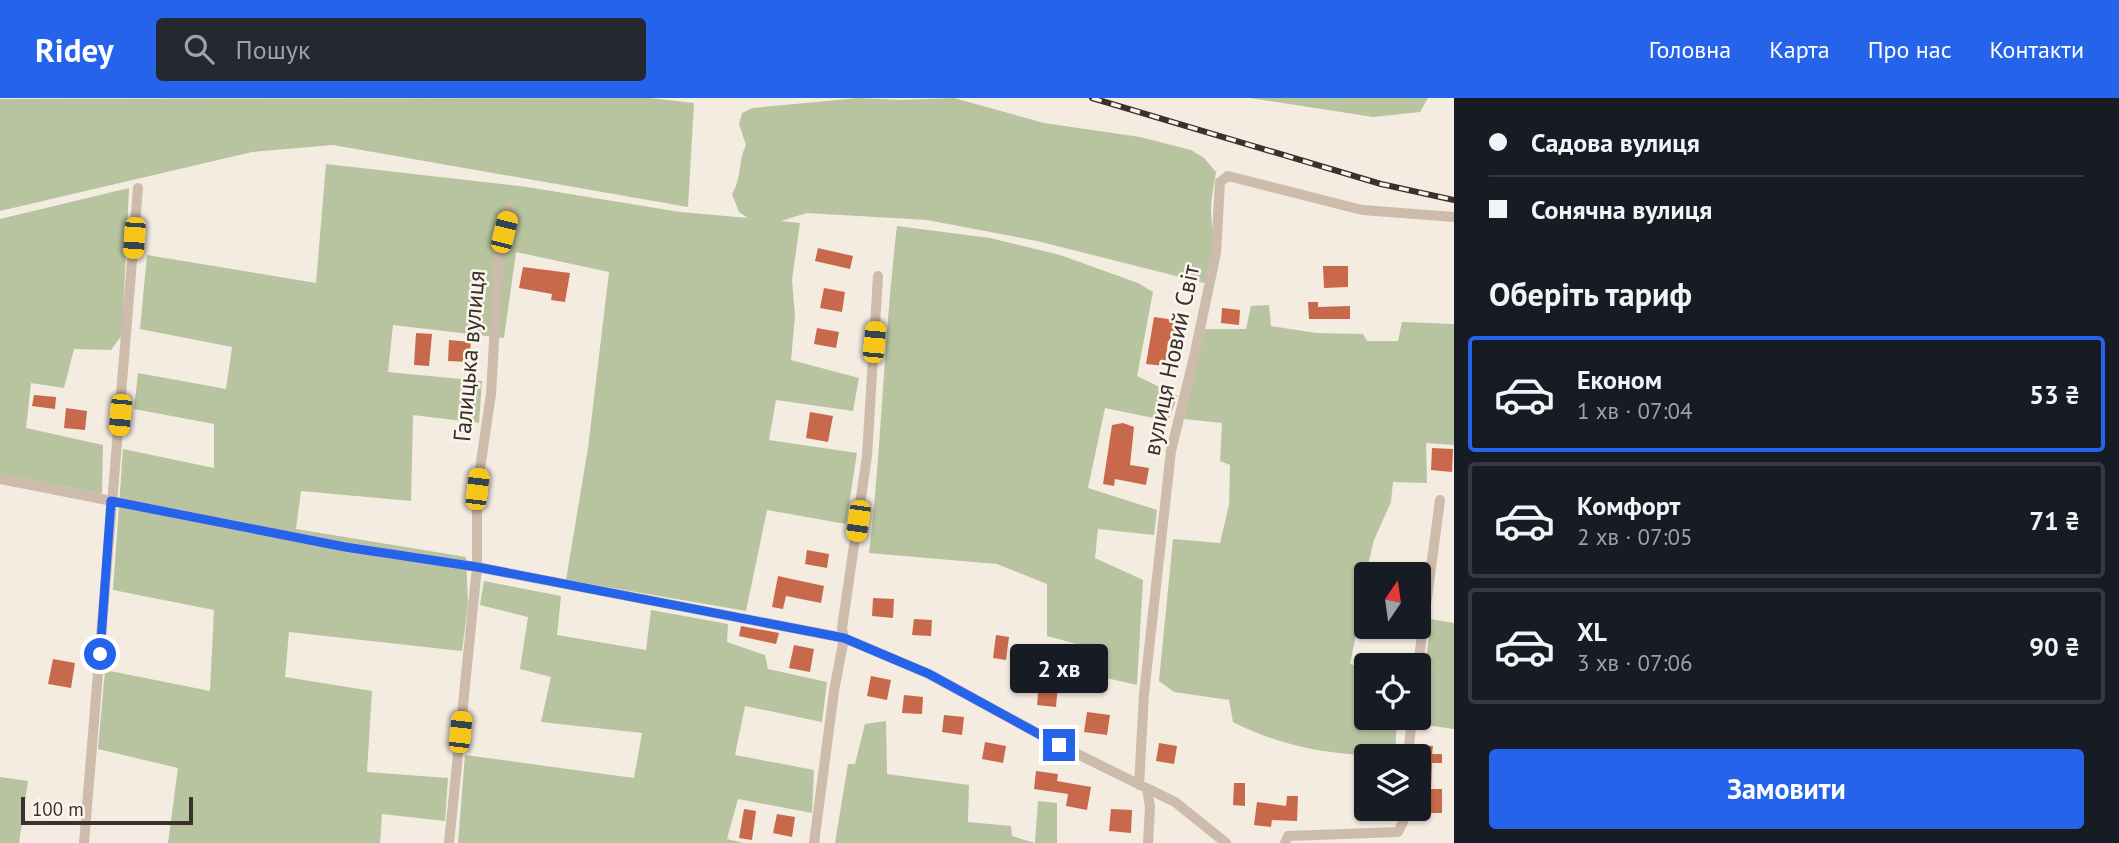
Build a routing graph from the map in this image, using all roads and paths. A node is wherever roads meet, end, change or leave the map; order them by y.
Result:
1 (138, 188) dead end
2 (510, 208) dead end
3 (1454, 217) edge
4 (878, 276) dead end
5 (0, 479) edge
6 (1440, 500) dead end
7 (111, 501) junction
8 (477, 567) junction
9 (844, 638) junction
10 (1420, 653) edge
11 (1143, 787) junction
12 (1403, 821) edge
13 (84, 843) edge
14 (449, 843) edge
15 (814, 843) edge
16 (1148, 843) edge
17 (1226, 843) edge
18 (1284, 843) edge

1 - 7 street
2 - 8 street, Галицька вулиця
3 - 11 street, вулиця Новий Світ
4 - 9 street
5 - 7 street
6 - 10 street
7 - 8 street
7 - 13 street
8 - 9 street
8 - 14 street, Галицька вулиця
9 - 11 street
9 - 15 street
11 - 16 street
11 - 17 street
12 - 18 street

